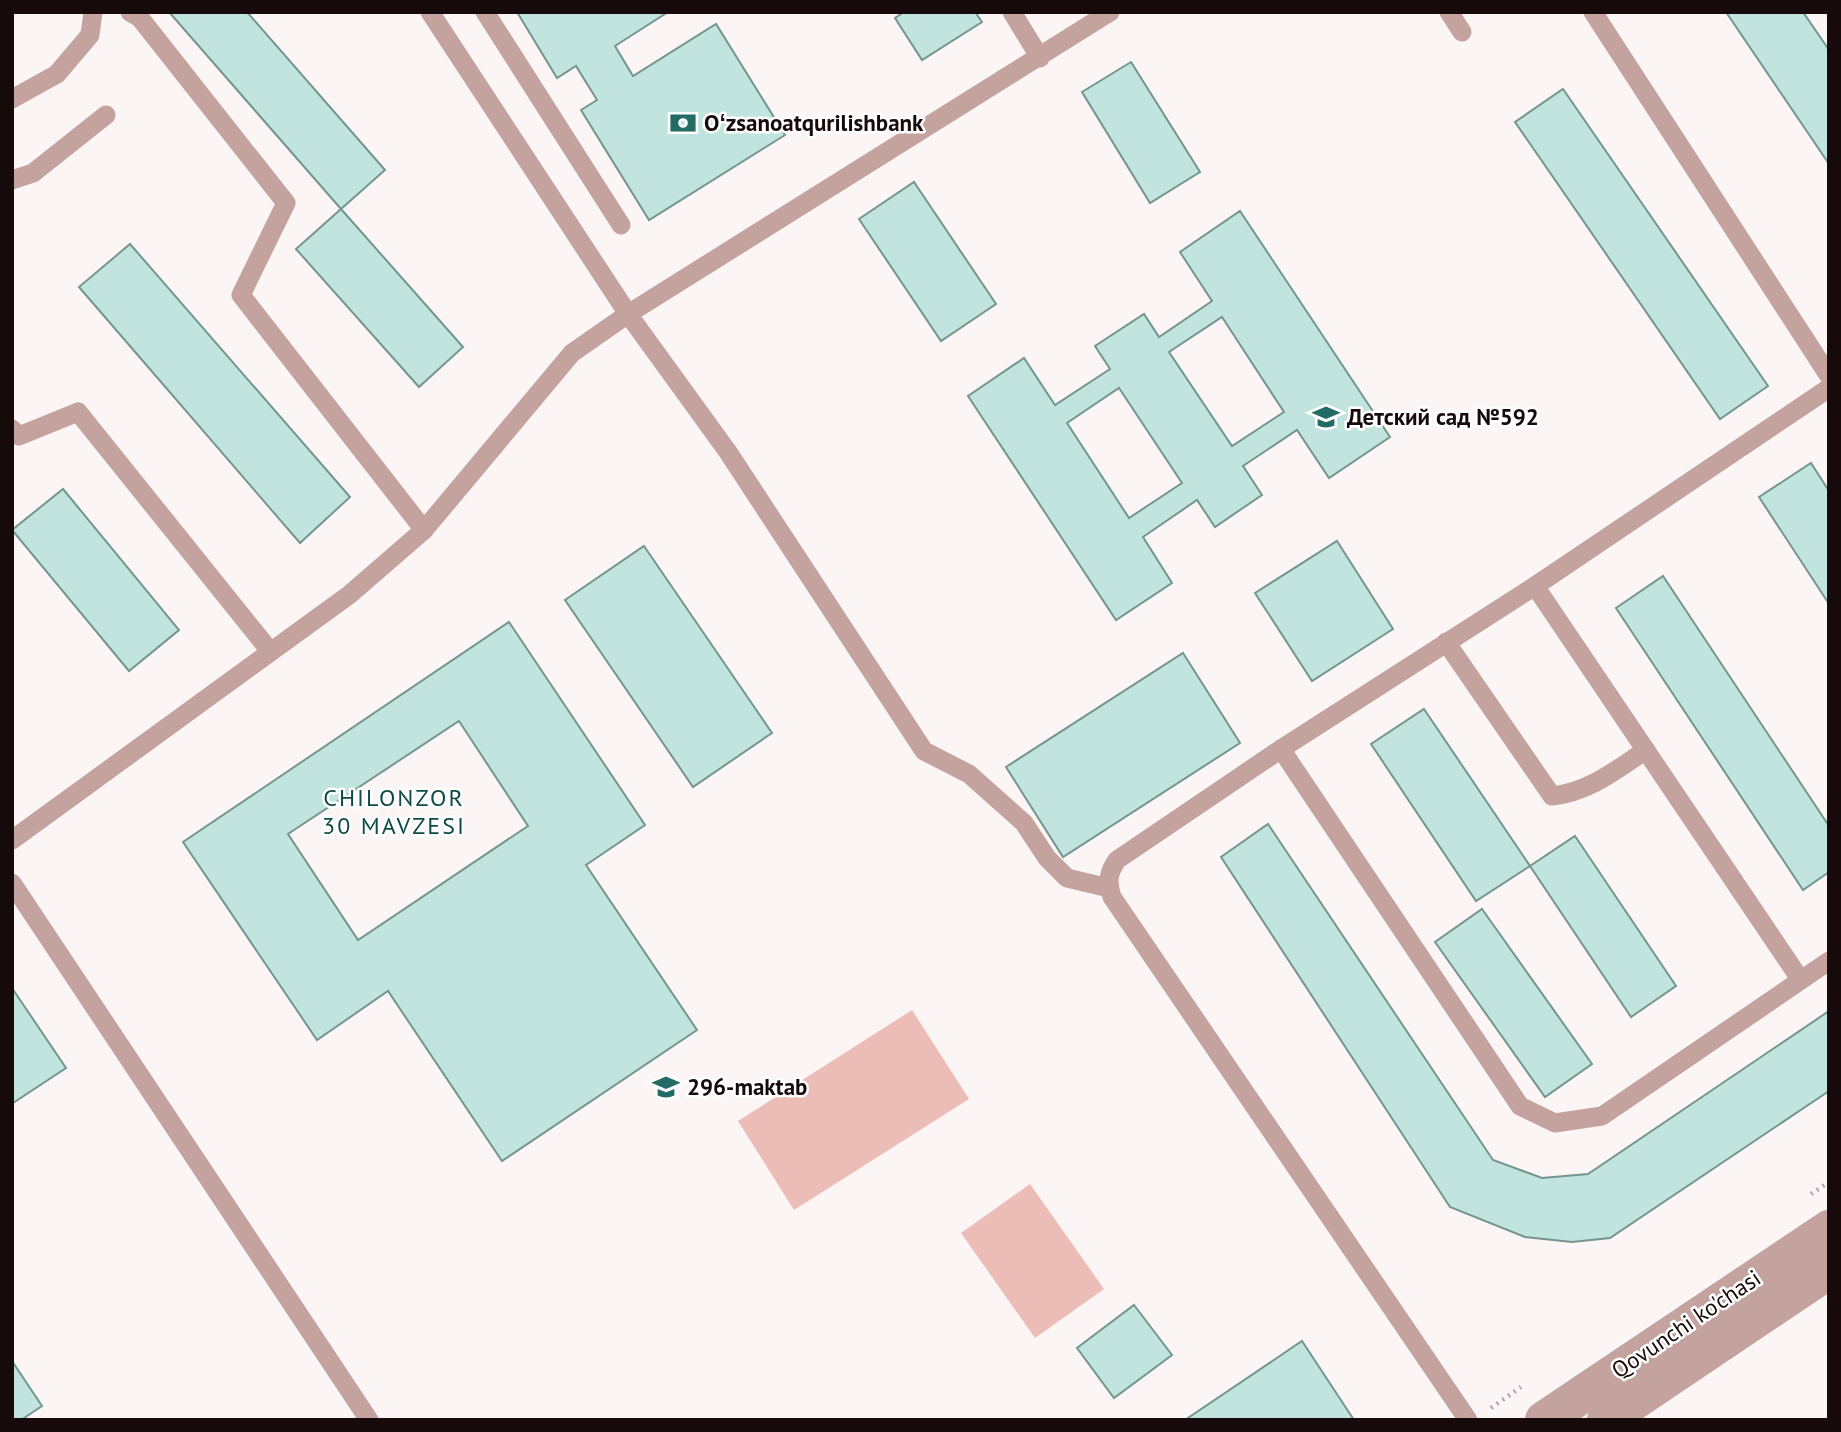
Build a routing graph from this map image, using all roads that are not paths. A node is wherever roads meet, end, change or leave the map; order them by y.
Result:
1 (93, 12) edge
2 (130, 12) edge
3 (430, 12) edge
4 (485, 12) edge
5 (1012, 12) edge
6 (1110, 12) edge
7 (1449, 12) edge
8 (1593, 12) edge
9 (1462, 32) dead end
10 (1040, 58) junction
11 (12, 99) edge
12 (106, 115) dead end
13 (12, 180) edge
14 (621, 225) dead end
15 (628, 314) junction
16 (1829, 376) edge
17 (1829, 388) edge
18 (12, 429) edge
19 (424, 530) junction
20 (1535, 586) junction
21 (1446, 642) junction
22 (270, 651) junction
23 (1281, 749) junction
24 (1646, 750) junction
25 (12, 840) edge
26 (12, 883) edge
27 (1109, 888) junction
28 (1829, 961) edge
29 (1800, 979) junction
30 (1829, 1229) edge
31 (1829, 1270) edge
32 (369, 1420) edge
33 (1468, 1420) edge
34 (1544, 1420) edge
35 (1606, 1420) edge

1 - 11 lane
2 - 19 lane
3 - 15 lane
4 - 14 lane
5 - 10 lane
6 - 10 lane
7 - 9 lane
8 - 16 lane
10 - 15 lane
12 - 13 lane
15 - 19 lane
15 - 27 lane
17 - 20 lane
18 - 22 lane
19 - 22 lane
20 - 21 lane
20 - 24 lane
21 - 23 lane
21 - 24 lane
22 - 25 lane
23 - 27 lane
23 - 29 lane
24 - 29 lane
26 - 32 lane
27 - 33 lane
28 - 29 lane
30 - 34 street, Qovunchi ko'chasi
31 - 35 street, Qovunchi ko'chasi

